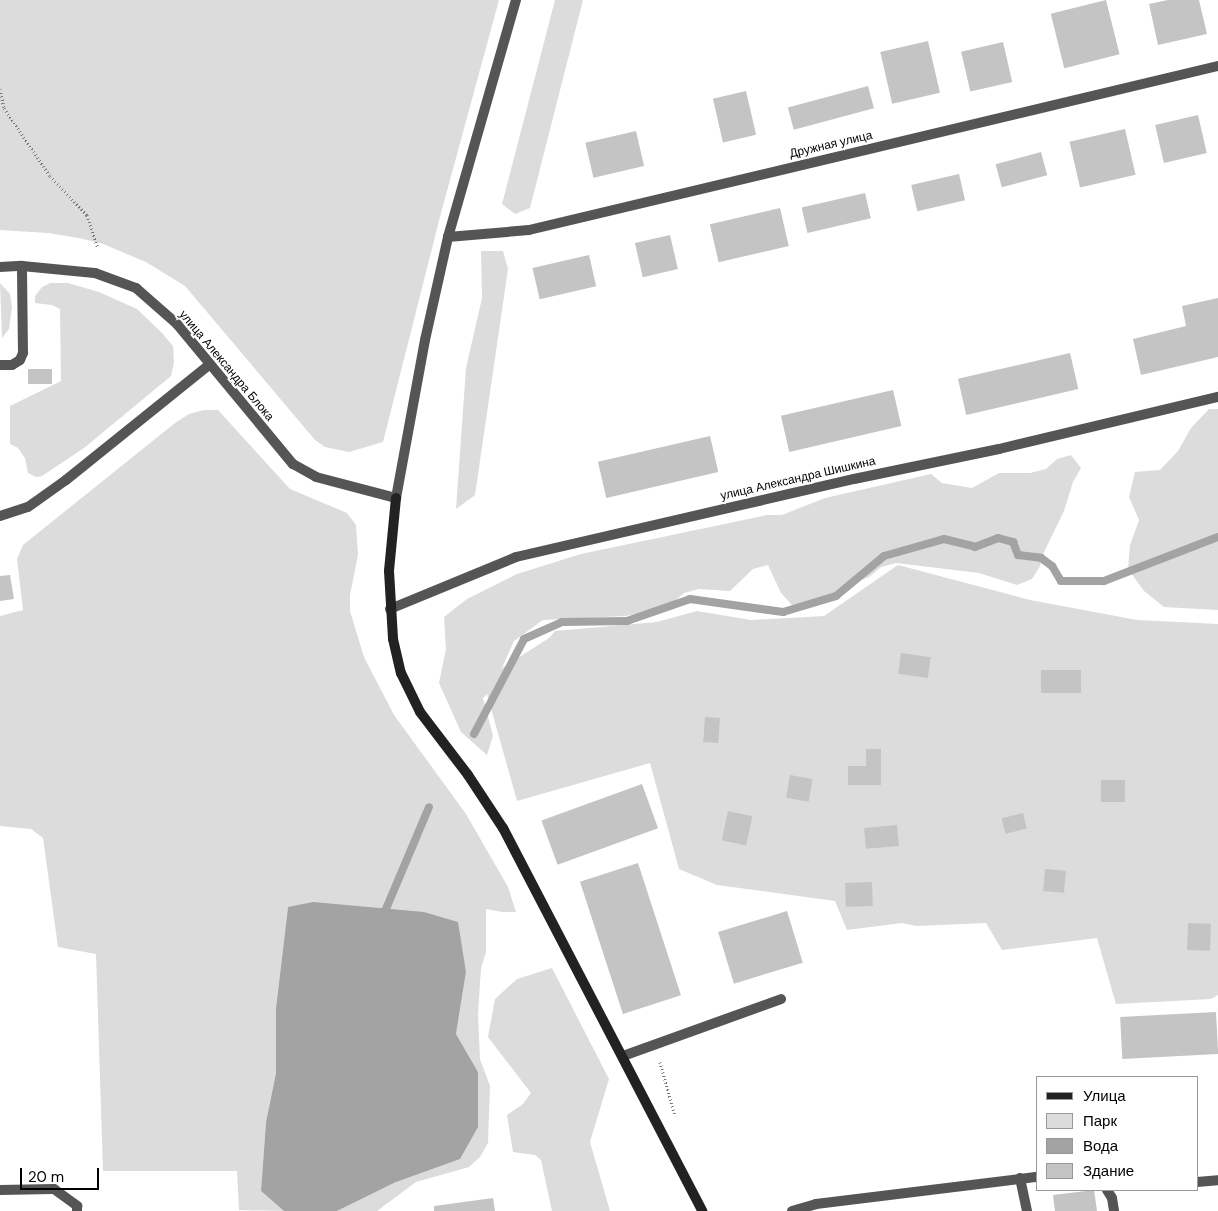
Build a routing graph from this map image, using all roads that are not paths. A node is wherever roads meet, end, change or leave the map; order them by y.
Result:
1 (516, 0) edge
2 (1218, 66) edge
3 (448, 237) junction
4 (22, 266) junction
5 (0, 267) edge
6 (0, 365) edge
7 (209, 365) junction
8 (1218, 396) edge
9 (396, 498) junction
10 (0, 516) edge
11 (390, 609) junction
12 (780, 999) dead end
13 (623, 1056) junction
14 (1020, 1178) junction
15 (1036, 1178) edge
16 (1218, 1180) edge
17 (1198, 1182) edge
18 (0, 1190) edge
19 (1107, 1191) edge
20 (77, 1211) edge
21 (702, 1211) edge
22 (792, 1211) edge
23 (1027, 1211) edge
24 (1114, 1211) edge

1 - 3 street
2 - 3 street, Дружная улица
3 - 9 street
4 - 5 street, улица Александра Блока
4 - 6 street
4 - 7 street, улица Александра Блока
7 - 9 street, улица Александра Блока
7 - 10 street
8 - 11 street, улица Александра Шишкина
9 - 11 street
11 - 13 street
12 - 13 street
13 - 21 street
14 - 15 street
14 - 22 street
14 - 23 street
16 - 17 street
18 - 20 street
19 - 24 street

